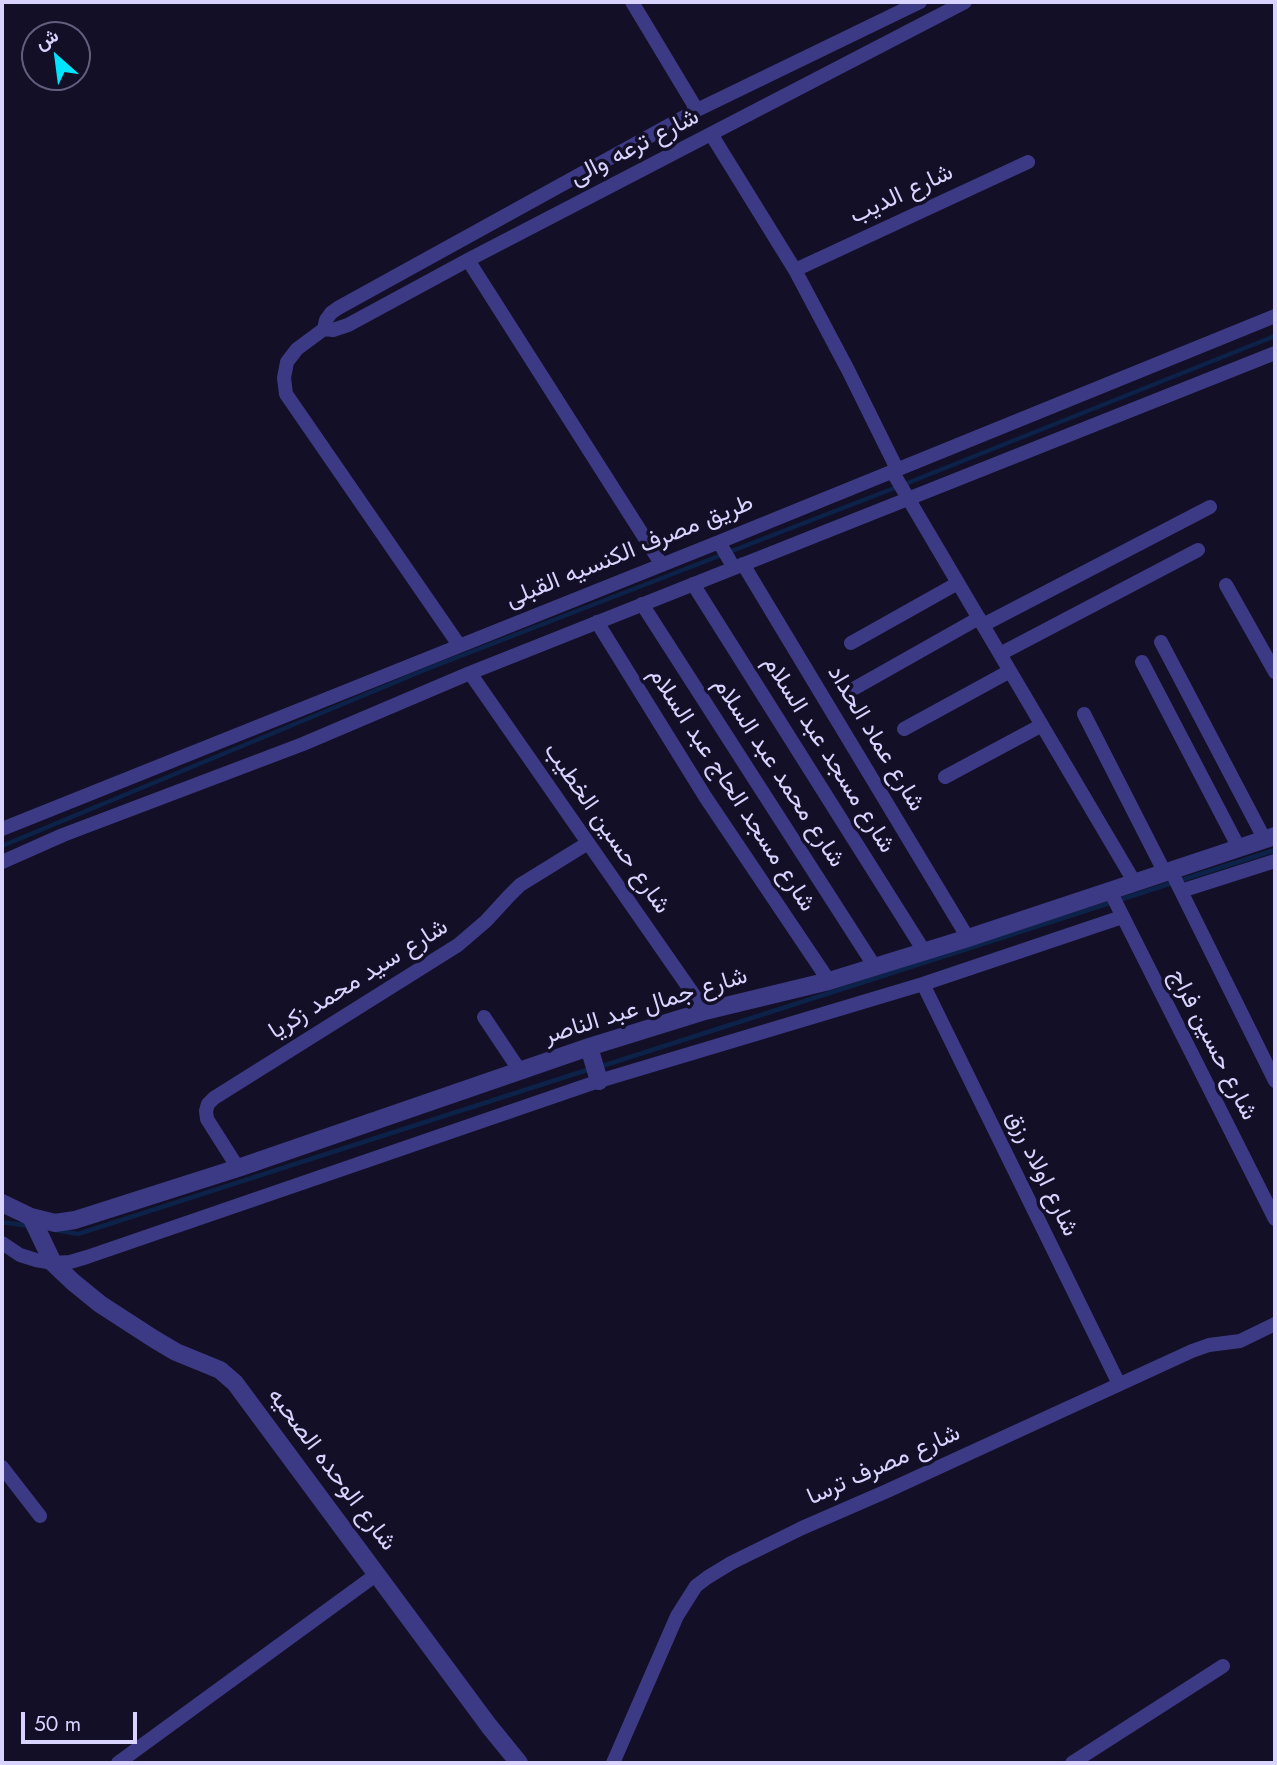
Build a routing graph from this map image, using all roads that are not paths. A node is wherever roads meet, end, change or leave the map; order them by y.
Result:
1 (632, 2) edge
2 (919, 2) edge
3 (965, 2) edge
4 (764, 78) junction
5 (777, 100) junction
6 (697, 110) junction
7 (711, 134) junction
8 (1028, 162) dead end
9 (468, 260) junction
10 (795, 270) junction
11 (1275, 316) edge
12 (324, 329) junction
13 (1275, 353) edge
14 (895, 470) junction
15 (908, 498) junction
16 (1210, 507) dead end
17 (719, 542) junction
18 (1198, 550) dead end
19 (662, 565) junction
20 (738, 566) junction
21 (958, 583) junction
22 (693, 584) junction
23 (1226, 585) dead end
24 (642, 604) junction
25 (981, 621) junction
26 (597, 622) junction
27 (1161, 642) dead end
28 (851, 643) dead end
29 (459, 645) junction
30 (1000, 654) junction
31 (1143, 662) dead end
32 (1010, 671) junction
33 (1275, 672) edge
34 (470, 673) junction
35 (855, 688) dead end
36 (1083, 715) dead end
37 (1042, 724) junction
38 (904, 729) dead end
39 (945, 777) dead end
40 (2, 829) edge
41 (1270, 838) edge
42 (588, 844) junction
43 (1239, 848) junction
44 (1275, 861) edge
45 (2, 862) edge
46 (1173, 879) junction
47 (1135, 883) junction
48 (1115, 902) junction
49 (968, 938) junction
50 (924, 951) junction
51 (875, 967) junction
52 (829, 981) junction
53 (923, 984) junction
54 (705, 1011) junction
55 (484, 1017) dead end
56 (590, 1050) junction
57 (520, 1071) junction
58 (598, 1078) junction
59 (1275, 1081) edge
60 (238, 1168) junction
61 (2, 1203) edge
62 (1275, 1219) edge
63 (33, 1221) junction
64 (2, 1243) edge
65 (49, 1254) junction
66 (1275, 1324) edge
67 (1119, 1384) junction
68 (2, 1467) edge
69 (40, 1516) dead end
70 (377, 1574) junction
71 (1223, 1666) dead end
72 (118, 1763) edge
73 (519, 1763) edge
74 (613, 1763) edge
75 (1072, 1763) edge

1 - 6 street
2 - 4 street, شارع ترعه والى
3 - 5 street, شارع ترعه والى
4 - 5 street
4 - 6 street, شارع ترعه والى
5 - 7 street, شارع ترعه والى
6 - 12 street, شارع ترعه والى
7 - 9 street, شارع ترعه والى
7 - 10 street
8 - 10 street, شارع الديب
9 - 12 street, شارع ترعه والى
9 - 19 street
10 - 14 street
11 - 14 street, طريق مصرف الكنسيه القبلى
12 - 29 street, شارع ترعه والى
13 - 15 street
14 - 15 street
14 - 17 street, طريق مصرف الكنسيه القبلى
15 - 20 street
15 - 21 street
16 - 25 street
17 - 19 street, طريق مصرف الكنسيه القبلى
17 - 20 street, شارع عماد الحداد
18 - 30 street
19 - 29 street, طريق مصرف الكنسيه القبلى
20 - 22 street
20 - 49 street, شارع عماد الحداد
21 - 25 street
21 - 28 street
22 - 24 street
22 - 50 street, شارع مسجد عبد السلام
23 - 33 street
24 - 26 street
24 - 51 street, شارع محمد عبد السلام
25 - 30 street
25 - 35 street
26 - 34 street
26 - 52 street, شارع مسجد الحاج عبد السلام
27 - 41 street
29 - 40 street, طريق مصرف الكنسيه القبلى
30 - 32 street
31 - 43 street
32 - 37 street
32 - 38 street
34 - 42 street, شارع حسين الخطيب
34 - 45 street
36 - 46 street
37 - 39 street
37 - 47 street
41 - 43 street, شارع جمال عبد الناصر
42 - 54 street, شارع حسين الخطيب
42 - 60 street, شارع سيد محمد زكريا
43 - 46 street, شارع جمال عبد الناصر
44 - 46 street, شارع جمال عبد الناصر
46 - 47 street, شارع جمال عبد الناصر
46 - 59 street
47 - 48 street, شارع جمال عبد الناصر
48 - 49 street, شارع جمال عبد الناصر
48 - 53 street, شارع جمال عبد الناصر
48 - 62 street, شارع حسين فراج
49 - 50 street, شارع جمال عبد الناصر
50 - 51 street, شارع جمال عبد الناصر
51 - 52 street, شارع جمال عبد الناصر
52 - 54 street, شارع جمال عبد الناصر
53 - 58 street, شارع جمال عبد الناصر
53 - 67 street, شارع اولاد رزق
54 - 56 street, شارع جمال عبد الناصر
55 - 57 street
56 - 57 street, شارع جمال عبد الناصر
56 - 58 street
57 - 60 street, شارع جمال عبد الناصر
58 - 65 street, شارع جمال عبد الناصر
60 - 63 street, شارع جمال عبد الناصر
61 - 63 street
63 - 65 street, شارع الوحده الصحيه
64 - 65 street
65 - 70 street, شارع الوحده الصحيه
66 - 67 street, شارع مصرف ترسا
67 - 74 street, شارع مصرف ترسا
68 - 69 street
70 - 72 street
70 - 73 street, شارع الوحده الصحيه
71 - 75 street

